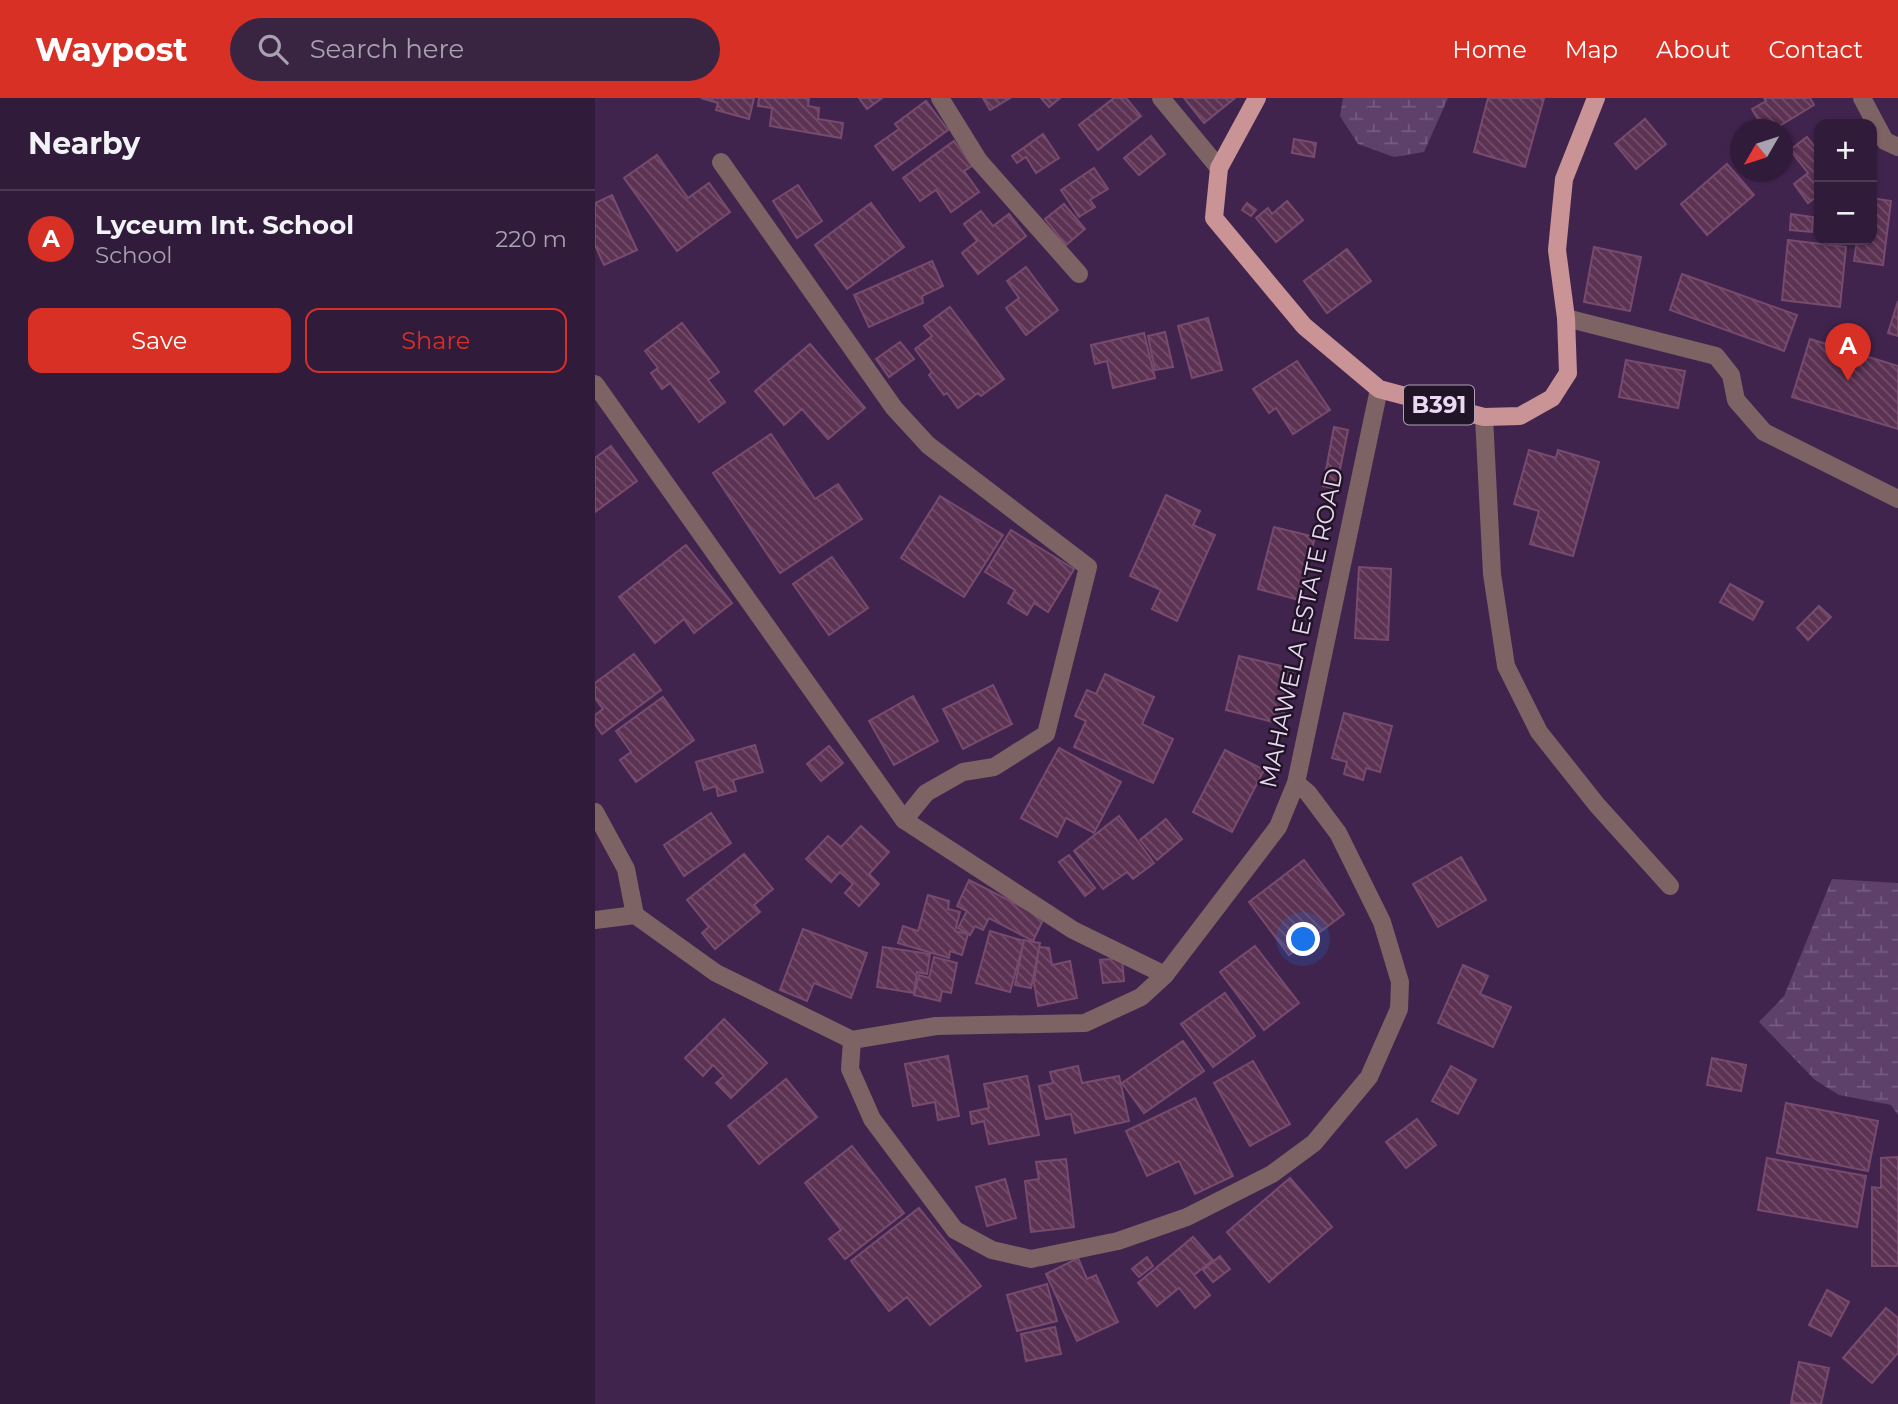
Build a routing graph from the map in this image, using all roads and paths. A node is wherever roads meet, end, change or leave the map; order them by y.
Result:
1 (940, 98) edge
2 (1161, 98) edge
3 (1258, 98) edge
4 (1596, 98) edge
5 (1862, 98) edge
6 (1898, 147) edge
7 (721, 162) dead end
8 (1219, 168) junction
9 (1079, 274) dead end
10 (1566, 318) junction
11 (595, 384) edge
12 (1378, 388) junction
13 (1484, 417) junction
14 (1898, 499) edge
15 (1296, 783) junction
16 (595, 813) edge
17 (904, 820) junction
18 (1670, 886) dead end
19 (635, 915) junction
20 (595, 920) edge
21 (1165, 975) junction
22 (852, 1040) junction

1 - 9 street
2 - 8 street
3 - 8 main road, B391
4 - 10 main road, B391
5 - 6 street
7 - 17 street
8 - 12 main road, B391
10 - 13 main road, B391
10 - 14 street
11 - 17 street
12 - 13 main road, B391
12 - 15 street, MAHAWELA ESTATE ROAD
13 - 18 street
15 - 21 street, MAHAWELA ESTATE ROAD
15 - 22 street
16 - 19 street
17 - 21 street
19 - 20 street
19 - 22 street
21 - 22 street, MAHAWELA ESTATE ROAD

